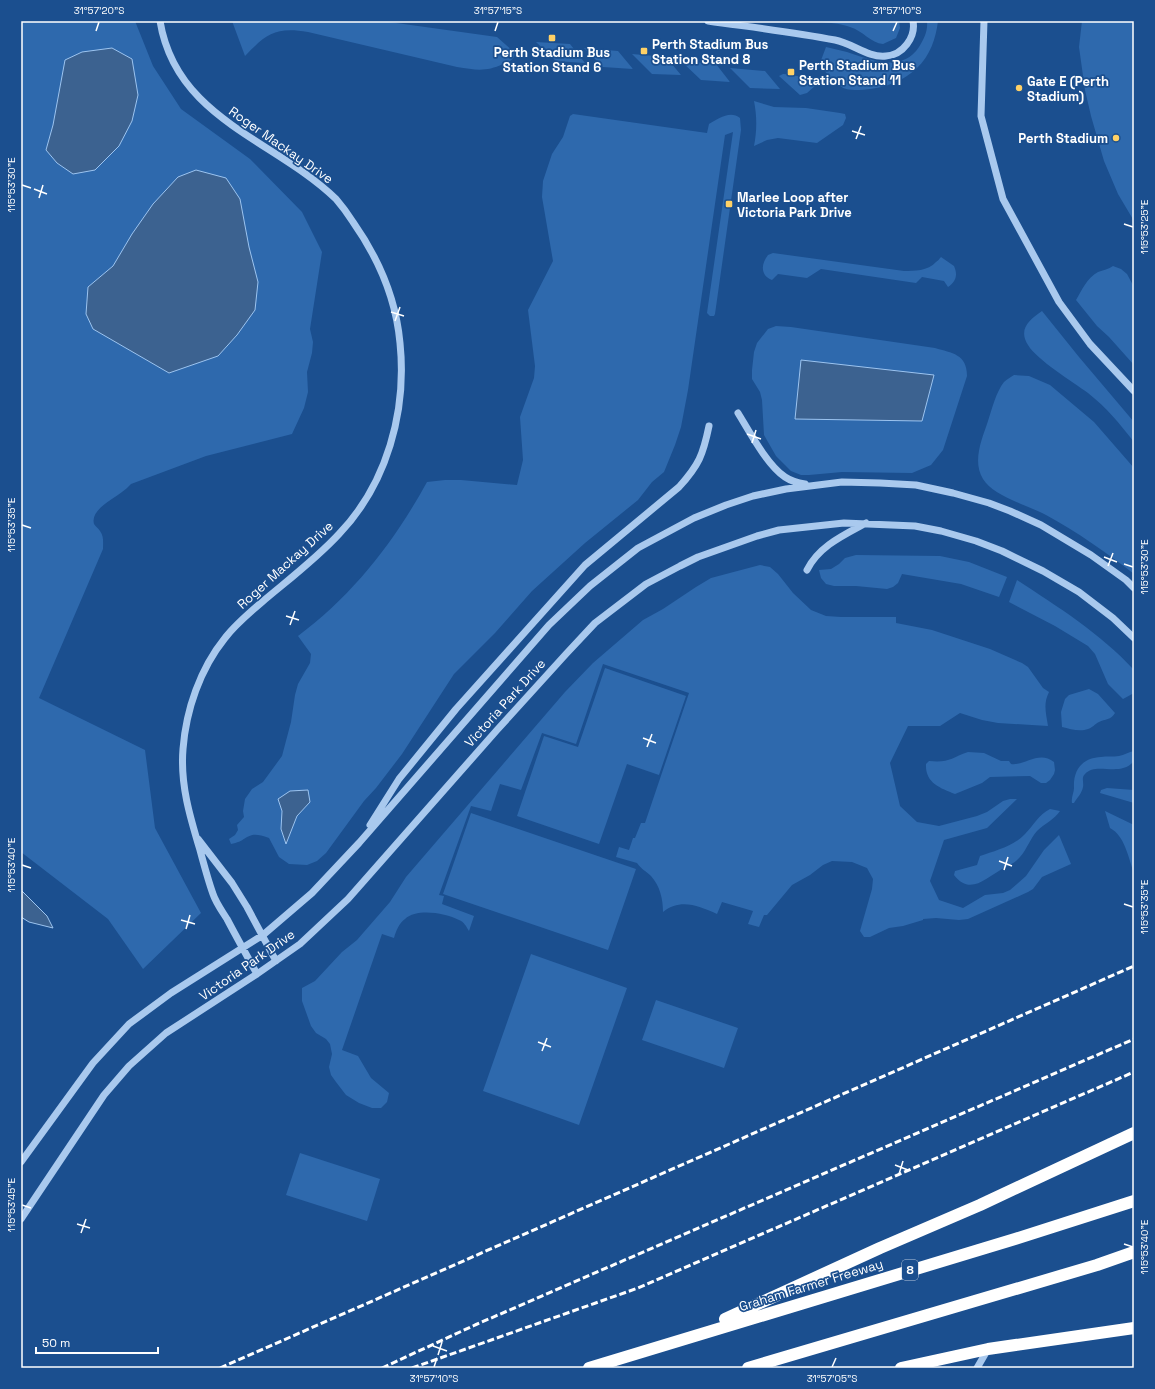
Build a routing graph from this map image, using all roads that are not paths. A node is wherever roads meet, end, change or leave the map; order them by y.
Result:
1 (160, 21) edge
2 (708, 21) edge
3 (913, 21) edge
4 (984, 21) edge
5 (1134, 392) edge
6 (738, 413) dead end
7 (709, 426) dead end
8 (810, 485) junction
9 (866, 523) junction
10 (807, 570) dead end
11 (1134, 588) edge
12 (1134, 638) edge
13 (196, 836) junction
14 (359, 844) junction
15 (263, 935) junction
16 (243, 948) junction
17 (276, 961) junction
18 (258, 974) junction
19 (1134, 1133) edge
20 (21, 1162) edge
21 (1134, 1201) edge
22 (21, 1219) edge
23 (1134, 1252) edge
24 (1134, 1328) edge
25 (686, 1338) junction
26 (988, 1350) junction
27 (918, 1366) edge
28 (589, 1368) edge
29 (748, 1368) edge
30 (901, 1368) edge
31 (977, 1368) edge

1 - 13 street, Roger Mackay Drive
2 - 3 street
4 - 5 street
6 - 8 street
7 - 14 street
8 - 11 street, Victoria Park Drive
8 - 14 street, Victoria Park Drive
9 - 10 street
9 - 12 street, Victoria Park Drive
9 - 17 street, Victoria Park Drive
13 - 15 street, Roger Mackay Drive
13 - 16 street, Roger Mackay Drive
14 - 15 street, Victoria Park Drive
15 - 16 street, Victoria Park Drive
15 - 17 street, Roger Mackay Drive
16 - 18 street, Roger Mackay Drive
16 - 20 street, Victoria Park Drive
17 - 18 street, Victoria Park Drive
18 - 22 street, Victoria Park Drive
19 - 25 highway
21 - 25 highway, Graham Farmer Freeway / 8
23 - 29 highway
24 - 26 highway
25 - 28 highway, Graham Farmer Freeway / 8
26 - 27 highway
26 - 31 street
27 - 30 highway

